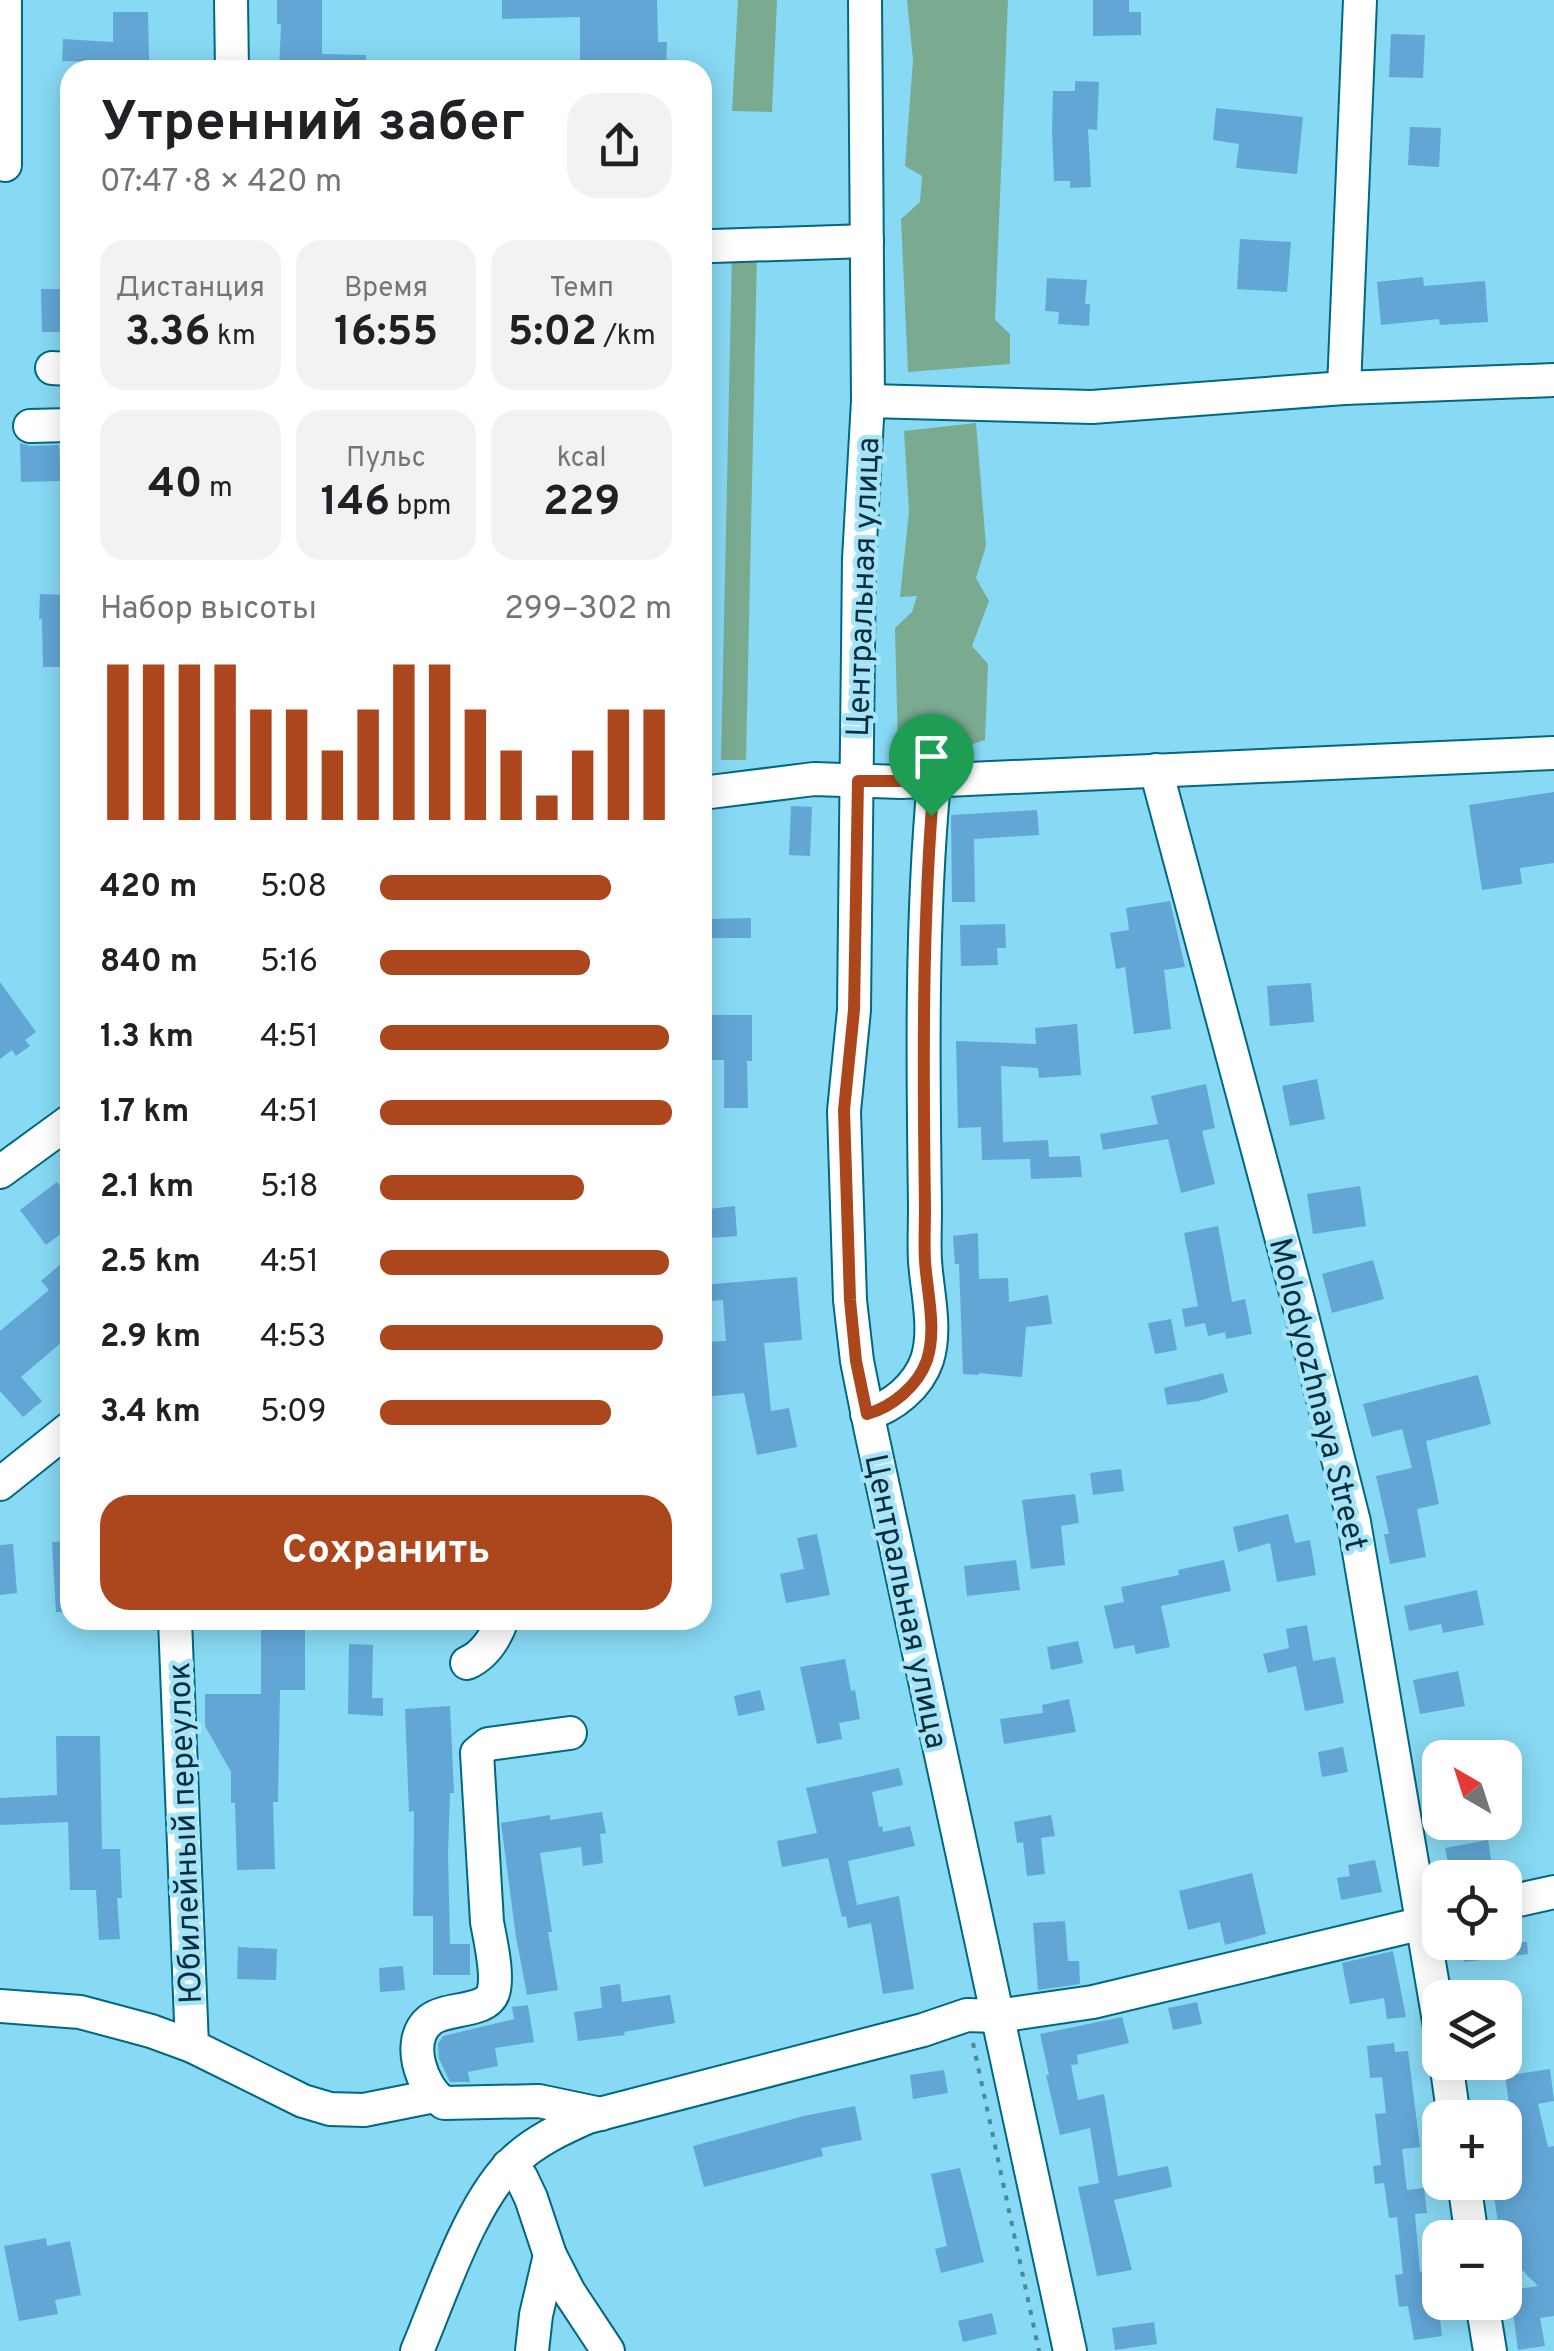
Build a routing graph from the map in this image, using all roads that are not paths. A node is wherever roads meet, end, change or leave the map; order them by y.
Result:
1 (4, 0) edge
2 (231, 0) edge
3 (865, 0) edge
4 (1360, 0) edge
5 (232, 60) edge
6 (5, 166) dead end
7 (867, 241) junction
8 (712, 246) dead end
9 (1554, 380) edge
10 (1344, 388) junction
11 (868, 401) junction
12 (60, 425) edge
13 (30, 426) dead end
14 (1554, 753) edge
15 (1156, 770) junction
16 (858, 781) junction
17 (934, 781) junction
18 (712, 792) edge
19 (60, 1128) edge
20 (0, 1172) edge
21 (867, 1414) junction
22 (60, 1436) edge
23 (0, 1484) edge
24 (175, 1630) edge
25 (497, 1630) edge
26 (467, 1663) dead end
27 (570, 1733) dead end
28 (1422, 1870) edge
29 (1554, 1892) edge
30 (1522, 1900) edge
31 (1422, 1923) edge
32 (0, 2006) edge
33 (982, 2015) junction
34 (192, 2046) junction
35 (434, 2096) junction
36 (594, 2115) junction
37 (508, 2166) junction
38 (550, 2255) junction
39 (1485, 2320) edge
40 (417, 2351) edge
41 (532, 2351) edge
42 (608, 2351) edge
43 (1070, 2351) edge
44 (1490, 2351) edge

1 - 6 street
2 - 5 street
3 - 7 street, Центральная улица
4 - 10 street
7 - 8 street
7 - 11 street, Центральная улица
9 - 10 street
10 - 11 street
11 - 16 street, Центральная улица
12 - 13 street
14 - 15 street
15 - 17 street
15 - 28 street, Molodyozhnaya Street
16 - 17 street
16 - 18 street
16 - 21 street, Центральная улица
17 - 21 street
19 - 20 street
21 - 33 street, Центральная улица
22 - 23 street
24 - 34 street, Юбилейный переулок
25 - 26 street
27 - 35 street
29 - 30 street
31 - 33 street
32 - 34 street
33 - 36 street
33 - 43 street, Центральная улица
34 - 35 street
35 - 36 street
36 - 37 street
37 - 38 street
37 - 40 street
38 - 41 street
38 - 42 street
39 - 44 street

